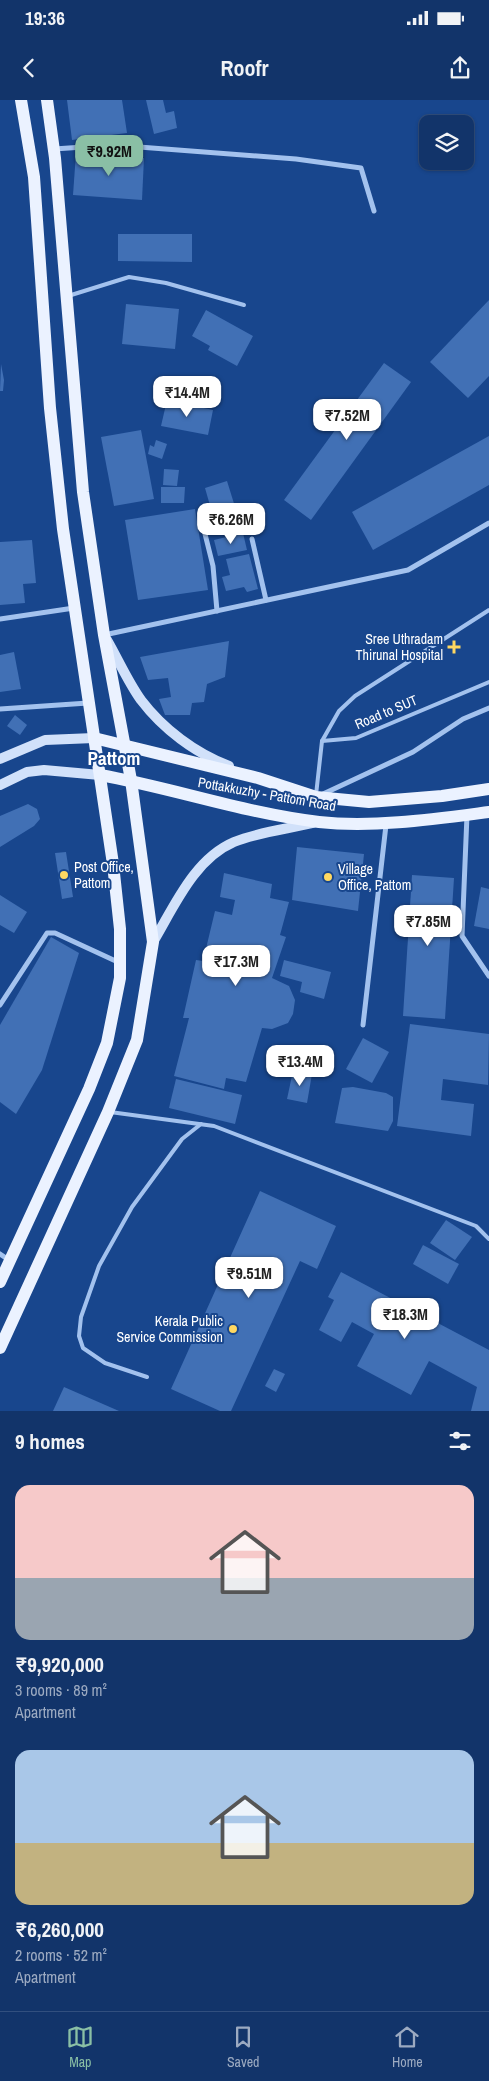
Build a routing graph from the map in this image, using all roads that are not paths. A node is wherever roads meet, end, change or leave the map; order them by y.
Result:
1 (21, 100) edge
2 (47, 100) edge
3 (54, 149) junction
4 (374, 211) dead end
5 (66, 297) junction
6 (244, 305) dead end
7 (201, 518) dead end
8 (489, 523) edge
9 (252, 539) dead end
10 (266, 600) junction
11 (74, 608) junction
12 (217, 610) junction
13 (489, 610) edge
14 (0, 619) edge
15 (104, 635) junction
16 (489, 682) edge
17 (89, 703) junction
18 (489, 708) edge
19 (0, 709) edge
20 (94, 738) junction
21 (322, 741) junction
22 (124, 744) junction
23 (0, 759) edge
24 (100, 775) junction
25 (258, 778) junction
26 (131, 780) junction
27 (0, 785) edge
28 (489, 789) edge
29 (316, 797) junction
30 (489, 812) edge
31 (467, 815) junction
32 (319, 822) junction
33 (387, 822) junction
34 (154, 942) junction
35 (120, 963) junction
36 (489, 976) edge
37 (0, 1005) edge
38 (363, 1025) dead end
39 (108, 1112) junction
40 (201, 1124) junction
41 (489, 1239) edge
42 (5, 1257) edge
43 (0, 1282) edge
44 (0, 1348) edge
45 (147, 1378) dead end

1 - 11 main road
2 - 3 main road
3 - 4 street
3 - 5 main road
5 - 6 lane
5 - 15 main road
7 - 12 street
8 - 10 street
9 - 10 street
10 - 12 street
11 - 14 street
11 - 17 main road
12 - 15 street
13 - 21 lane, Road to SUT
15 - 22 main road
15 - 25 main road
16 - 21 lane, Road to SUT
17 - 19 street
17 - 20 main road
18 - 29 street
20 - 22 main road
20 - 23 main road
20 - 24 main road
21 - 29 lane
22 - 25 main road
22 - 26 main road
24 - 26 main road, Pottakkuzhy - Pattom Road
24 - 27 main road
24 - 35 main road
25 - 29 main road
26 - 32 main road, Pottakkuzhy - Pattom Road
26 - 34 main road
28 - 29 main road
30 - 31 main road, Pottakkuzhy - Pattom Road
31 - 33 main road, Pottakkuzhy - Pattom Road
31 - 36 street
32 - 33 main road, Pottakkuzhy - Pattom Road
32 - 34 main road
33 - 38 street
34 - 39 main road
35 - 37 street
35 - 42 main road
39 - 40 lane
39 - 44 main road
40 - 41 lane
40 - 45 lane
42 - 43 main road

